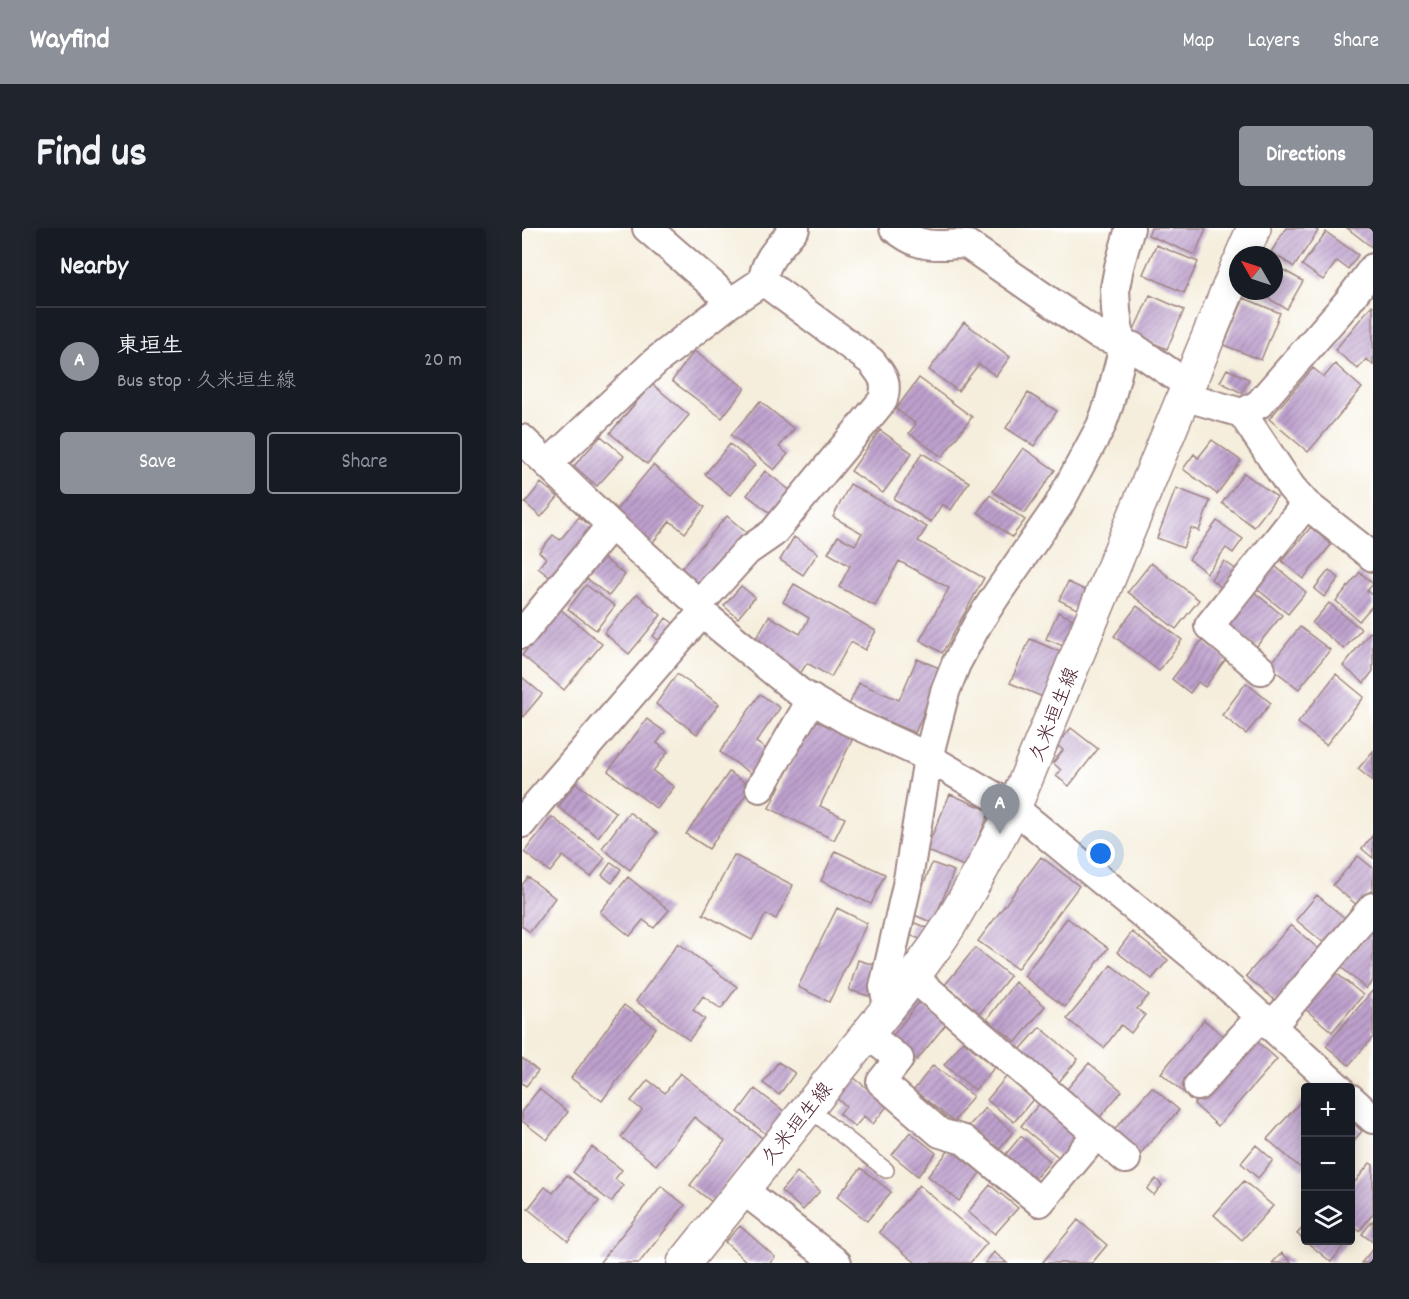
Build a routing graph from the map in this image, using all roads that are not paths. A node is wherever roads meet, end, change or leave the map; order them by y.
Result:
1 (647, 228) edge
2 (795, 228) edge
3 (894, 228) edge
4 (1130, 228) edge
5 (1254, 228) edge
6 (1246, 246) edge
7 (1373, 268) edge
8 (763, 281) junction
9 (1229, 286) edge
10 (730, 303) junction
11 (1121, 342) junction
12 (1185, 391) junction
13 (1242, 413) junction
14 (522, 439) edge
15 (548, 464) junction
16 (1306, 504) junction
17 (611, 525) junction
18 (1373, 557) edge
19 (700, 609) junction
20 (522, 634) edge
21 (1261, 670) dead end
22 (812, 699) junction
23 (928, 758) junction
24 (760, 788) dead end
25 (1014, 808) junction
26 (522, 823) edge
27 (1373, 907) edge
28 (912, 977) junction
29 (891, 1004) junction
30 (1267, 1021) junction
31 (867, 1034) junction
32 (1334, 1083) edge
33 (1197, 1086) dead end
34 (1355, 1103) edge
35 (808, 1107) junction
36 (1373, 1119) edge
37 (1097, 1134) junction
38 (1126, 1159) dead end
39 (886, 1170) dead end
40 (742, 1189) junction
41 (684, 1263) edge
42 (837, 1263) edge

1 - 10 street
2 - 8 street
3 - 11 street
4 - 11 street
5 - 6 main road
7 - 13 street
8 - 10 street
8 - 19 street
9 - 12 main road, 久米垣生線
10 - 15 street
11 - 12 street
11 - 23 street
12 - 13 street
12 - 25 main road, 久米垣生線
13 - 16 street
14 - 15 street
15 - 17 street
16 - 18 street
16 - 21 street
17 - 19 street
17 - 20 street
19 - 22 street
19 - 26 street
22 - 23 street
22 - 24 street
23 - 25 street
23 - 29 street
25 - 28 main road, 久米垣生線
25 - 30 street
27 - 30 street
28 - 29 main road, 久米垣生線
28 - 37 street
29 - 31 main road, 久米垣生線
30 - 32 street
30 - 33 street
31 - 35 main road, 久米垣生線
31 - 37 street
34 - 36 street
35 - 39 lane
35 - 40 main road, 久米垣生線
37 - 38 street
40 - 41 main road, 久米垣生線
40 - 42 street

